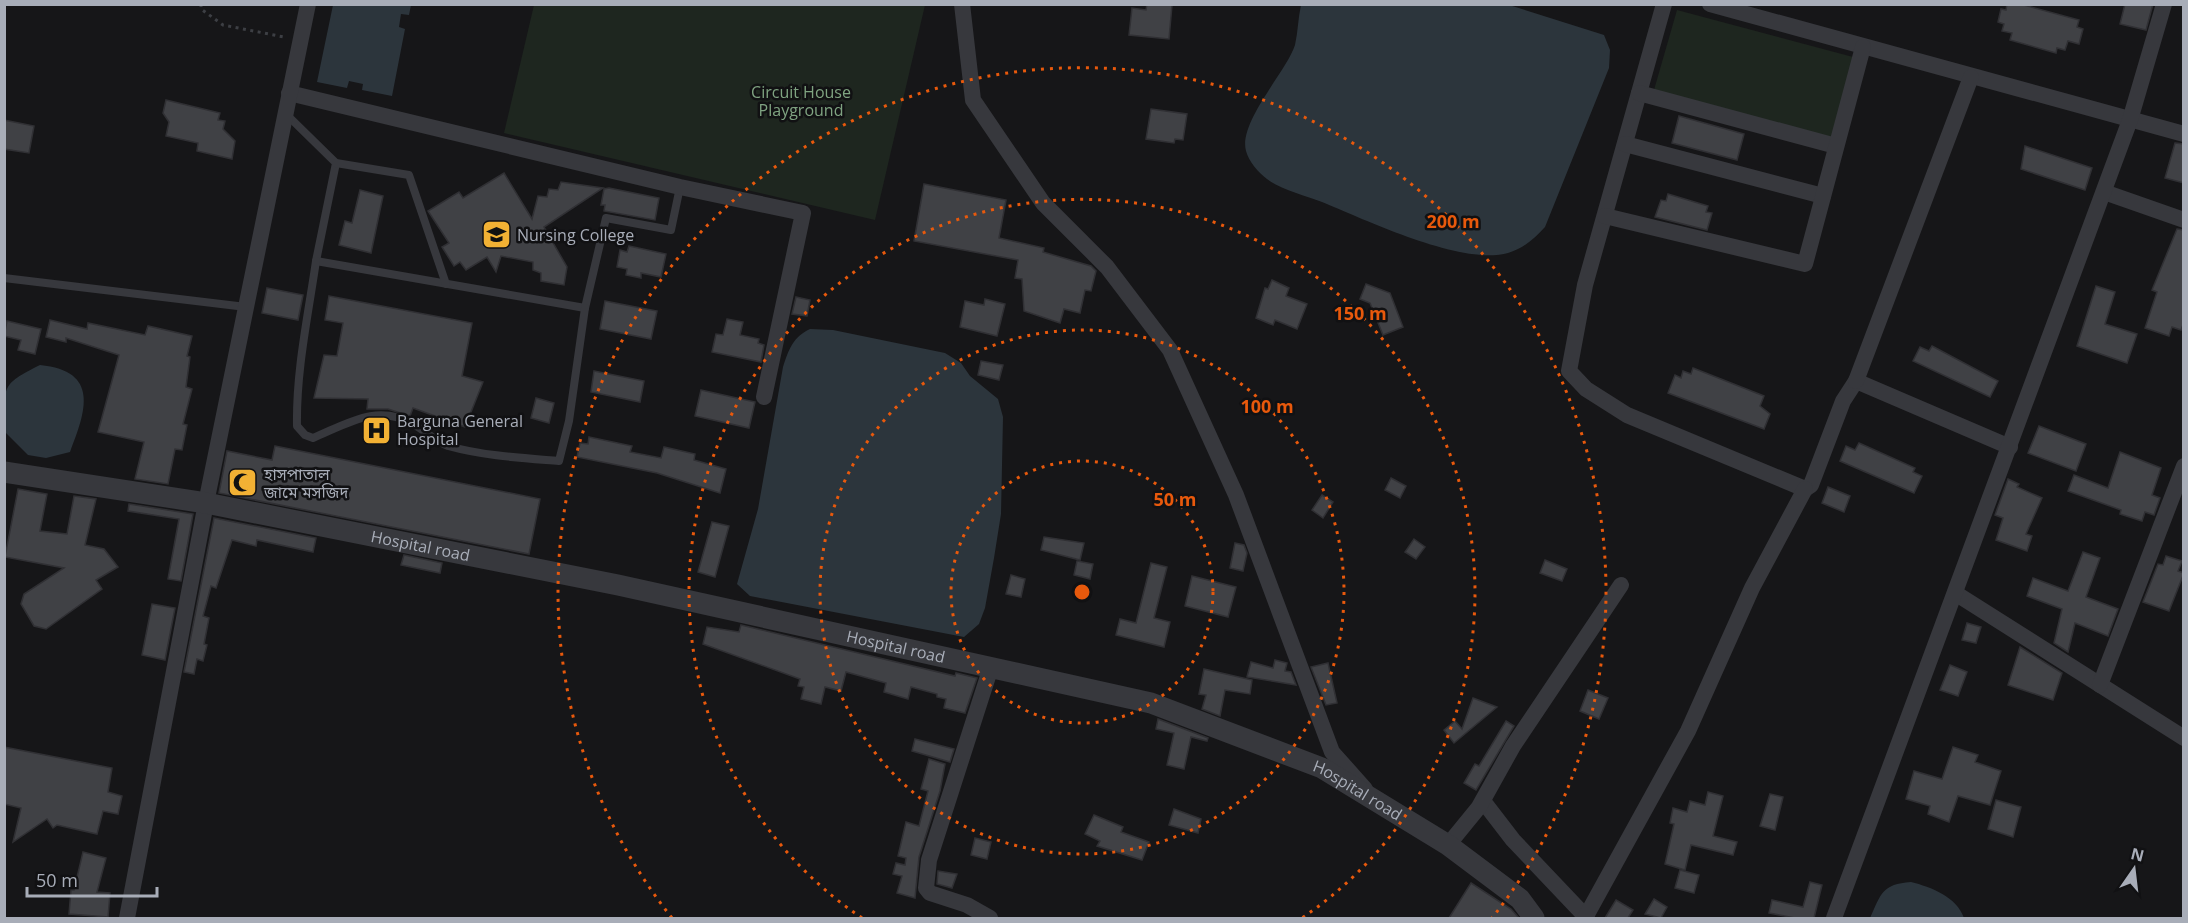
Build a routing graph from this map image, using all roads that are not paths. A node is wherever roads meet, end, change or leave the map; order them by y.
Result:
1 (308, 4) edge
2 (962, 4) edge
3 (1664, 4) edge
4 (1710, 4) edge
5 (2164, 4) edge
6 (1863, 47) junction
7 (1971, 77) junction
8 (290, 93) junction
9 (1640, 93) junction
10 (285, 114) junction
11 (2130, 120) junction
12 (2184, 134) edge
13 (1625, 144) junction
14 (1836, 146) junction
15 (336, 163) junction
16 (680, 187) junction
17 (2104, 192) junction
18 (1823, 196) junction
19 (1605, 216) junction
20 (2184, 220) edge
21 (316, 261) junction
22 (4, 278) edge
23 (446, 284) junction
24 (246, 307) junction
25 (585, 308) junction
26 (1856, 381) junction
27 (764, 397) dead end
28 (2010, 447) junction
29 (2184, 466) edge
30 (4, 472) edge
31 (1804, 489) junction
32 (206, 503) junction
33 (1621, 585) dead end
34 (1955, 593) junction
35 (991, 667) junction
36 (2100, 685) junction
37 (2184, 738) edge
38 (1376, 801) junction
39 (1481, 804) junction
40 (1452, 842) junction
41 (127, 918) edge
42 (990, 918) edge
43 (1534, 918) edge
44 (1586, 918) edge
45 (1834, 918) edge

1 - 8 street
2 - 38 street
3 - 9 street
4 - 6 street
5 - 11 street
6 - 7 street
6 - 14 street
7 - 11 street
7 - 26 street
8 - 10 street
8 - 16 street
9 - 13 street
9 - 14 street
10 - 15 lane
10 - 24 street
11 - 12 street
11 - 17 street
13 - 18 street
13 - 19 street
14 - 18 street
15 - 21 lane
15 - 23 lane
16 - 25 lane
16 - 27 street
17 - 20 street
17 - 28 street
18 - 19 street
19 - 31 street
21 - 23 lane
21 - 25 lane
22 - 24 lane
23 - 25 lane
24 - 32 street
26 - 28 street
26 - 31 street
28 - 34 street
29 - 36 street
30 - 32 street, Hospital road
31 - 44 street
32 - 35 street, Hospital road
32 - 41 street
33 - 39 street
34 - 36 street
34 - 45 street
35 - 38 street, Hospital road
35 - 42 street
36 - 37 street
38 - 40 street, Hospital road
39 - 40 street
39 - 44 street
40 - 43 street, Hospital road

